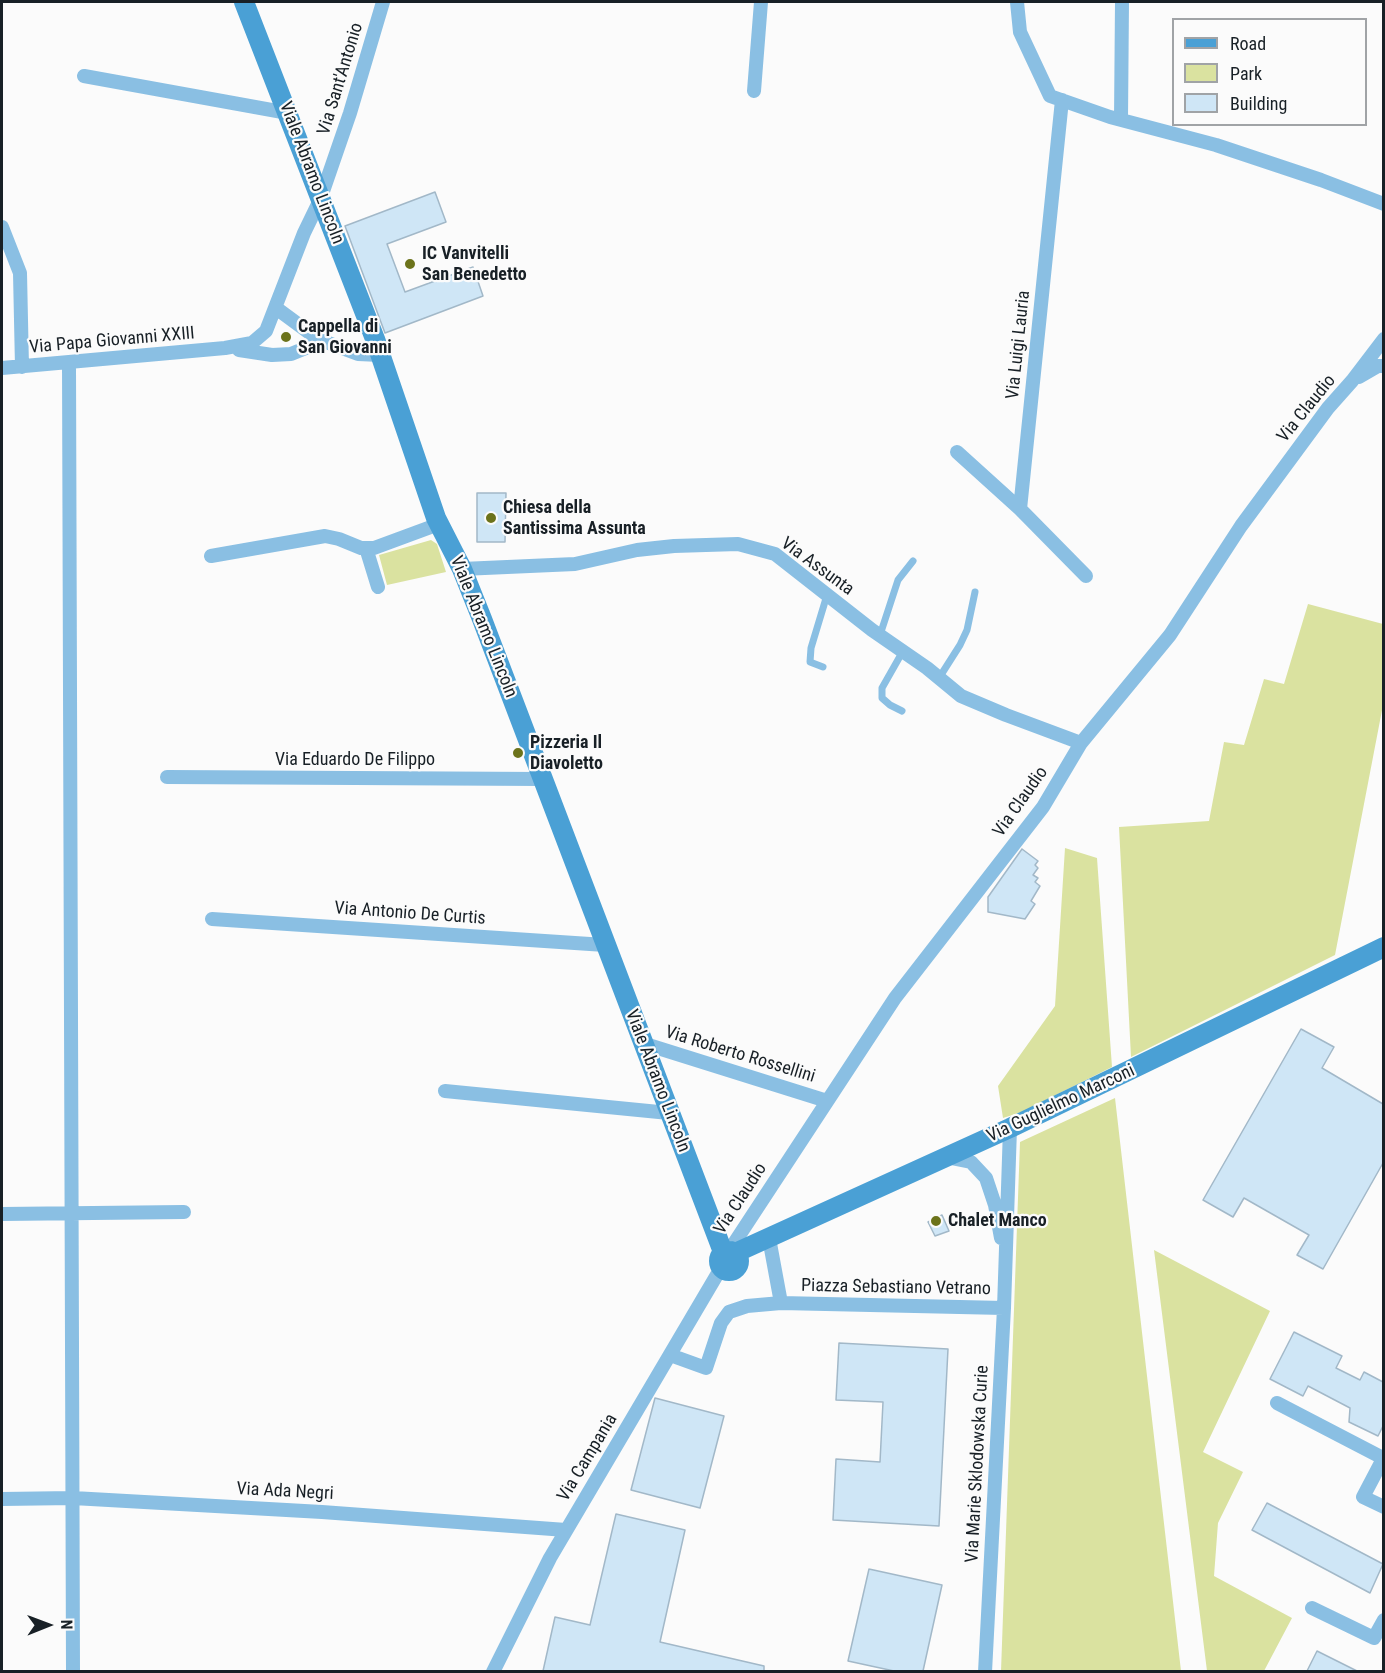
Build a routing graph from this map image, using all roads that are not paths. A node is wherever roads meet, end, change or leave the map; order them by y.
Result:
1 (244, 2) edge
2 (383, 2) edge
3 (761, 2) edge
4 (1017, 2) edge
5 (1122, 2) edge
6 (84, 76) dead end
7 (754, 91) dead end
8 (1062, 100) junction
9 (288, 113) junction
10 (1121, 119) junction
11 (320, 200) junction
12 (1383, 204) edge
13 (2, 227) edge
14 (276, 308) junction
15 (1383, 339) edge
16 (323, 341) junction
17 (225, 348) junction
18 (380, 355) junction
19 (69, 363) junction
20 (1383, 366) edge
21 (22, 367) junction
22 (2, 368) edge
23 (1352, 381) junction
24 (957, 452) dead end
25 (1020, 509) junction
26 (439, 524) junction
27 (366, 548) junction
28 (211, 556) dead end
29 (913, 561) dead end
30 (462, 569) junction
31 (1086, 576) dead end
32 (378, 587) dead end
33 (975, 592) dead end
34 (827, 595) junction
35 (880, 635) junction
36 (903, 651) junction
37 (823, 668) dead end
38 (939, 678) junction
39 (902, 711) dead end
40 (1081, 742) junction
41 (168, 777) dead end
42 (542, 779) junction
43 (212, 919) dead end
44 (605, 945) junction
45 (1383, 947) edge
46 (642, 1043) junction
47 (446, 1091) dead end
48 (827, 1101) junction
49 (669, 1113) junction
50 (1010, 1128) junction
51 (946, 1157) junction
52 (184, 1212) dead end
53 (71, 1213) junction
54 (2, 1214) edge
55 (769, 1238) junction
56 (727, 1256) junction
57 (1006, 1259) junction
58 (781, 1303) junction
59 (1004, 1308) junction
60 (670, 1355) junction
61 (1277, 1403) dead end
62 (1383, 1457) edge
63 (73, 1498) junction
64 (2, 1499) edge
65 (1383, 1507) edge
66 (566, 1530) junction
67 (1312, 1608) dead end
68 (1383, 1620) edge
69 (73, 1671) edge
70 (494, 1671) edge
71 (985, 1671) edge

1 - 9 street, Viale Abramo Lincoln
2 - 11 street, Via Sant'Antonio
3 - 7 street
4 - 8 street
5 - 10 street
6 - 9 street
8 - 10 street
8 - 25 street, Via Luigi Lauria
9 - 11 street, Viale Abramo Lincoln
10 - 12 street
11 - 14 street, Via Sant'Antonio
11 - 18 street, Viale Abramo Lincoln
13 - 21 street
14 - 16 street
14 - 17 street, Via Papa Giovanni XXIII
15 - 23 street
16 - 17 street, Via Papa Giovanni XXIII
16 - 18 street
17 - 19 street, Via Papa Giovanni XXIII
18 - 26 street, Viale Abramo Lincoln
19 - 21 street, Via Papa Giovanni XXIII
19 - 53 street
20 - 23 street
21 - 22 street, Via Papa Giovanni XXIII
23 - 40 street, Via Claudio
24 - 25 street
25 - 31 street
26 - 27 street
26 - 30 street, Viale Abramo Lincoln
27 - 28 street
27 - 32 street
29 - 35 lane
30 - 34 street, Via Assunta
30 - 42 street, Viale Abramo Lincoln
33 - 38 lane
34 - 35 street, Via Assunta
34 - 37 lane
35 - 36 street, Via Assunta
36 - 38 street, Via Assunta
36 - 39 lane
38 - 40 street, Via Assunta
40 - 48 street, Via Claudio
41 - 42 street, Via Eduardo De Filippo
42 - 44 street, Viale Abramo Lincoln
43 - 44 street, Via Antonio De Curtis
44 - 46 street, Viale Abramo Lincoln
45 - 50 street, Via Guglielmo Marconi
46 - 48 street, Via Roberto Rossellini
46 - 49 street, Viale Abramo Lincoln
47 - 49 street
48 - 56 street, Via Claudio
49 - 56 street, Viale Abramo Lincoln
50 - 51 street, Via Guglielmo Marconi
50 - 57 street, Via Marie Sklodowska Curie
51 - 55 street, Via Guglielmo Marconi
51 - 57 street, Via Marie Sklodowska Curie
52 - 53 street
53 - 54 street
53 - 63 street
55 - 56 street, Via Guglielmo Marconi
55 - 58 street, Piazza Sebastiano Vetrano
56 - 60 street, Via Campania
57 - 59 street, Via Marie Sklodowska Curie
58 - 59 street, Piazza Sebastiano Vetrano
58 - 60 street
59 - 71 street, Via Marie Sklodowska Curie
60 - 66 street, Via Campania
61 - 62 street
62 - 65 street
63 - 64 street, Via Ada Negri
63 - 66 street, Via Ada Negri
63 - 69 street
66 - 70 street, Via Campania
67 - 68 street

